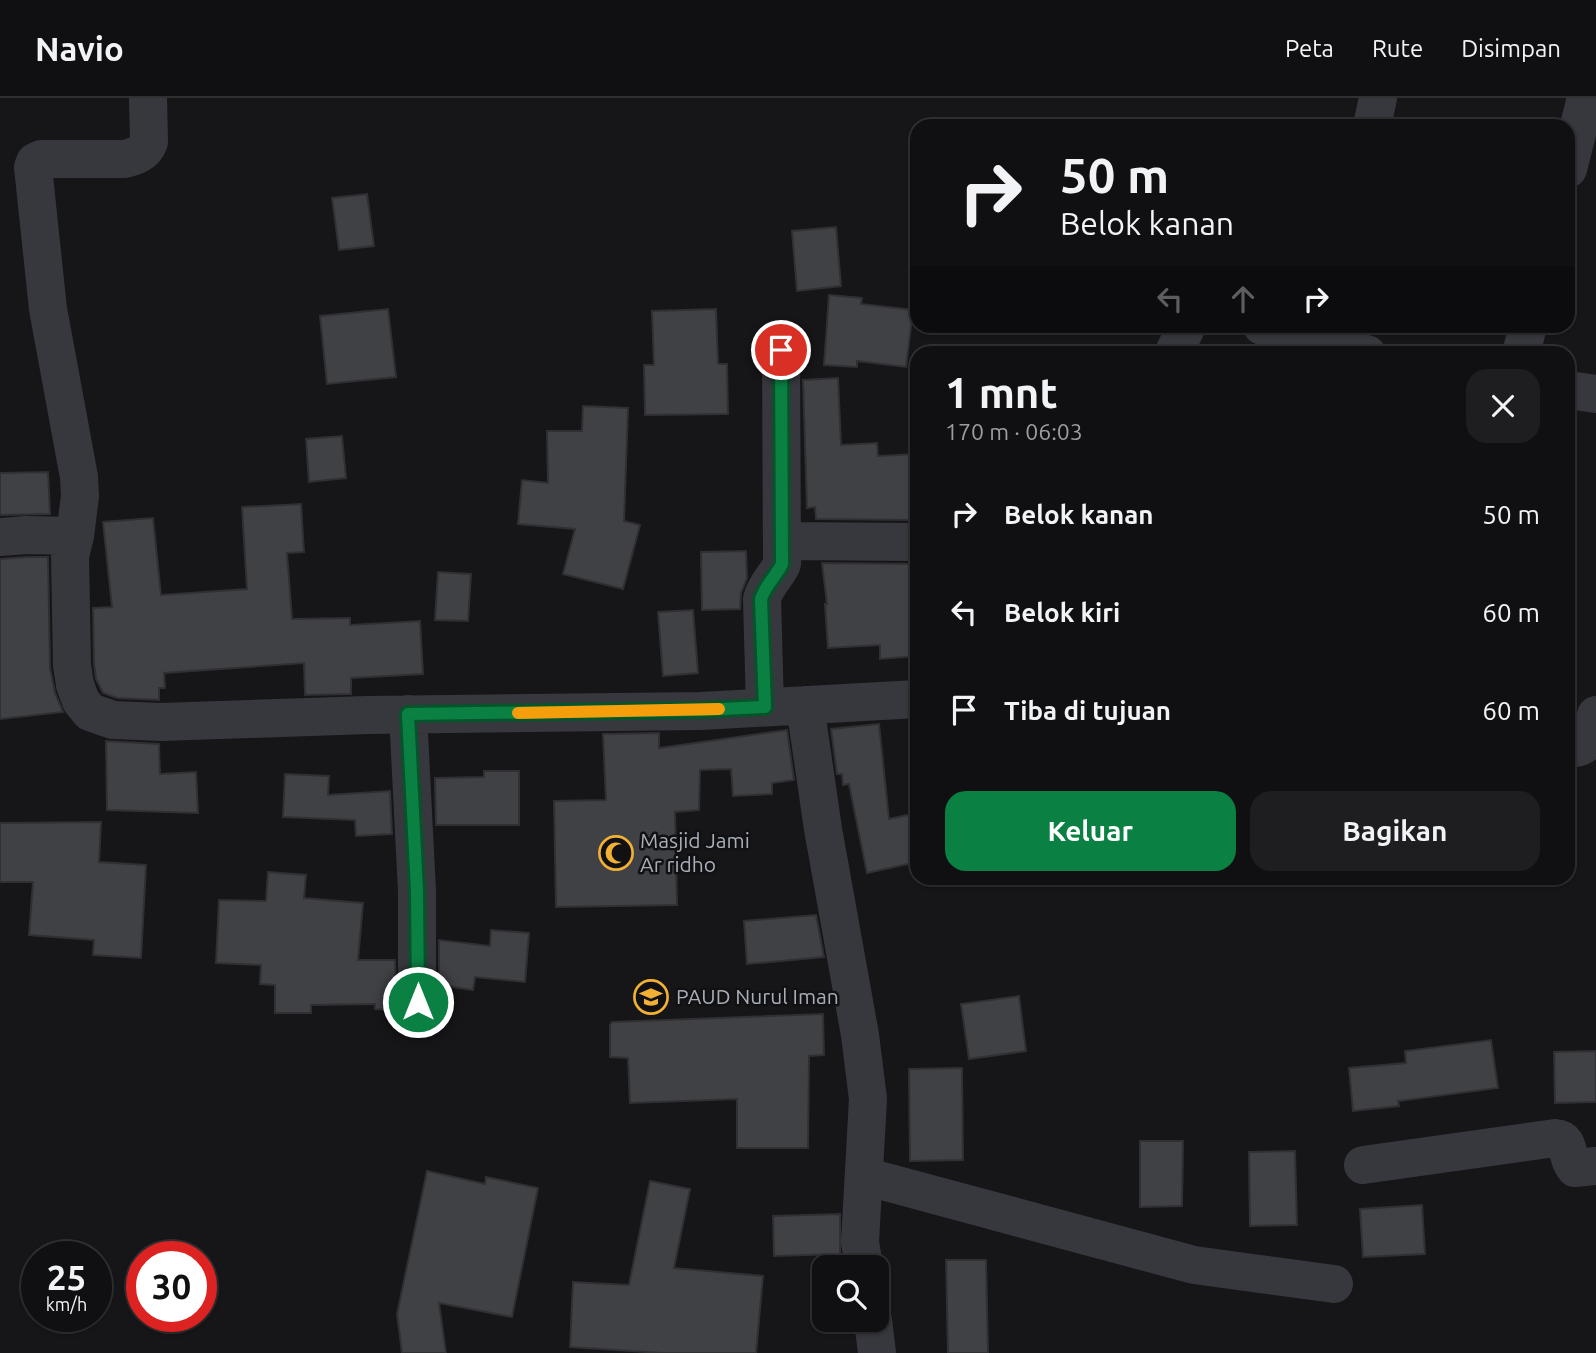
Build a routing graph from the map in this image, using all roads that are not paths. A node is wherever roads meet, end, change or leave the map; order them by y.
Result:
1 (148, 98) edge
2 (1378, 98) edge
3 (1588, 102) edge
4 (1374, 119) edge
5 (1575, 146) edge
6 (1313, 333) edge
7 (1346, 346) edge
8 (781, 350) dead end
9 (1575, 391) edge
10 (1596, 394) edge
11 (75, 536) junction
12 (0, 537) edge
13 (782, 541) junction
14 (910, 541) edge
15 (910, 699) edge
16 (805, 705) junction
17 (765, 707) junction
18 (408, 714) junction
19 (1596, 715) edge
20 (1575, 748) edge
21 (418, 1002) dead end
22 (1363, 1165) dead end
23 (1596, 1166) edge
24 (864, 1176) junction
25 (862, 1255) edge
26 (1334, 1284) dead end
27 (874, 1332) edge
28 (877, 1353) edge

1 - 11 street
2 - 4 street
3 - 5 street
6 - 7 street
8 - 13 street
9 - 10 street
11 - 12 street
11 - 18 street
13 - 14 street
13 - 17 street
15 - 16 street
16 - 17 street
16 - 24 street
17 - 18 street
18 - 21 street
19 - 20 street
22 - 23 street
24 - 25 street
24 - 26 street
27 - 28 street

